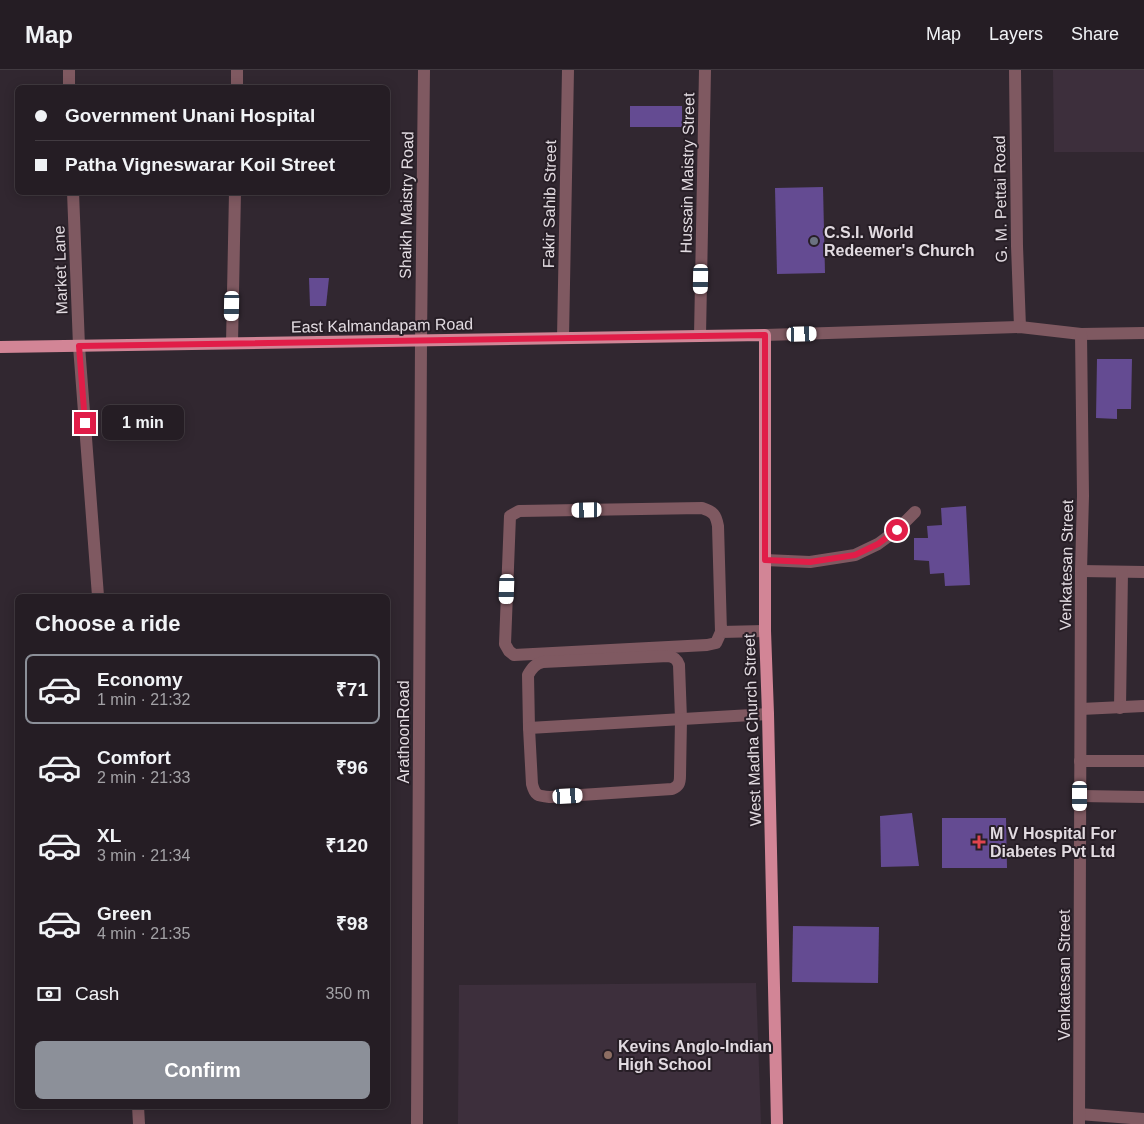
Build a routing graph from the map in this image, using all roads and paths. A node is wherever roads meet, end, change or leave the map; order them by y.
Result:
1 (69, 70) edge
2 (237, 70) edge
3 (424, 70) edge
4 (568, 70) edge
5 (705, 70) edge
6 (1015, 70) edge
7 (69, 85) edge
8 (237, 85) edge
9 (73, 195) edge
10 (235, 195) edge
11 (1020, 327) junction
12 (1144, 333) edge
13 (1081, 334) junction
14 (765, 335) junction
15 (700, 336) junction
16 (563, 338) junction
17 (421, 340) junction
18 (232, 343) junction
19 (79, 346) junction
20 (0, 347) edge
21 (915, 512) dead end
22 (765, 560) junction
23 (1081, 572) junction
24 (1122, 572) junction
25 (1144, 572) edge
26 (98, 594) edge
27 (765, 631) junction
28 (721, 632) junction
29 (1144, 706) edge
30 (1120, 708) junction
31 (1080, 709) junction
32 (768, 714) junction
33 (681, 719) junction
34 (529, 728) junction
35 (1080, 761) junction
36 (1144, 761) edge
37 (1080, 796) junction
38 (1144, 797) edge
39 (138, 1109) edge
40 (1079, 1119) edge
41 (1144, 1119) edge
42 (139, 1124) edge
43 (417, 1124) edge
44 (777, 1124) edge

1 - 7 street
2 - 8 street
3 - 17 street, Shaikh Maistry Road
4 - 16 street, Fakir Sahib Street
5 - 15 street, Hussain Maistry Street
6 - 11 street, G. M. Pettai Road
9 - 19 street, Market Lane
10 - 18 street
11 - 13 street
11 - 14 street
12 - 13 street
13 - 23 street, Venkatesan Street
14 - 15 main road, East Kalmandapam Road
14 - 22 main road, West Madha Church Street
15 - 16 main road, East Kalmandapam Road
16 - 17 main road, East Kalmandapam Road
17 - 18 main road, East Kalmandapam Road
17 - 43 street, ArathoonRoad
18 - 19 main road, East Kalmandapam Road
19 - 20 main road, East Kalmandapam Road
19 - 26 street, Market Lane
21 - 22 street
22 - 27 main road, West Madha Church Street
23 - 24 street
23 - 31 street, Venkatesan Street
24 - 25 street
24 - 30 street
27 - 28 street
27 - 32 main road, West Madha Church Street
28 - 28 street
29 - 30 street
30 - 31 street
31 - 35 street, Venkatesan Street
32 - 33 street
32 - 44 main road, West Madha Church Street
33 - 34 street
33 - 34 street
33 - 34 street
35 - 36 street
35 - 37 street, Venkatesan Street
37 - 38 street
37 - 40 street, Venkatesan Street
39 - 42 street
40 - 41 street

